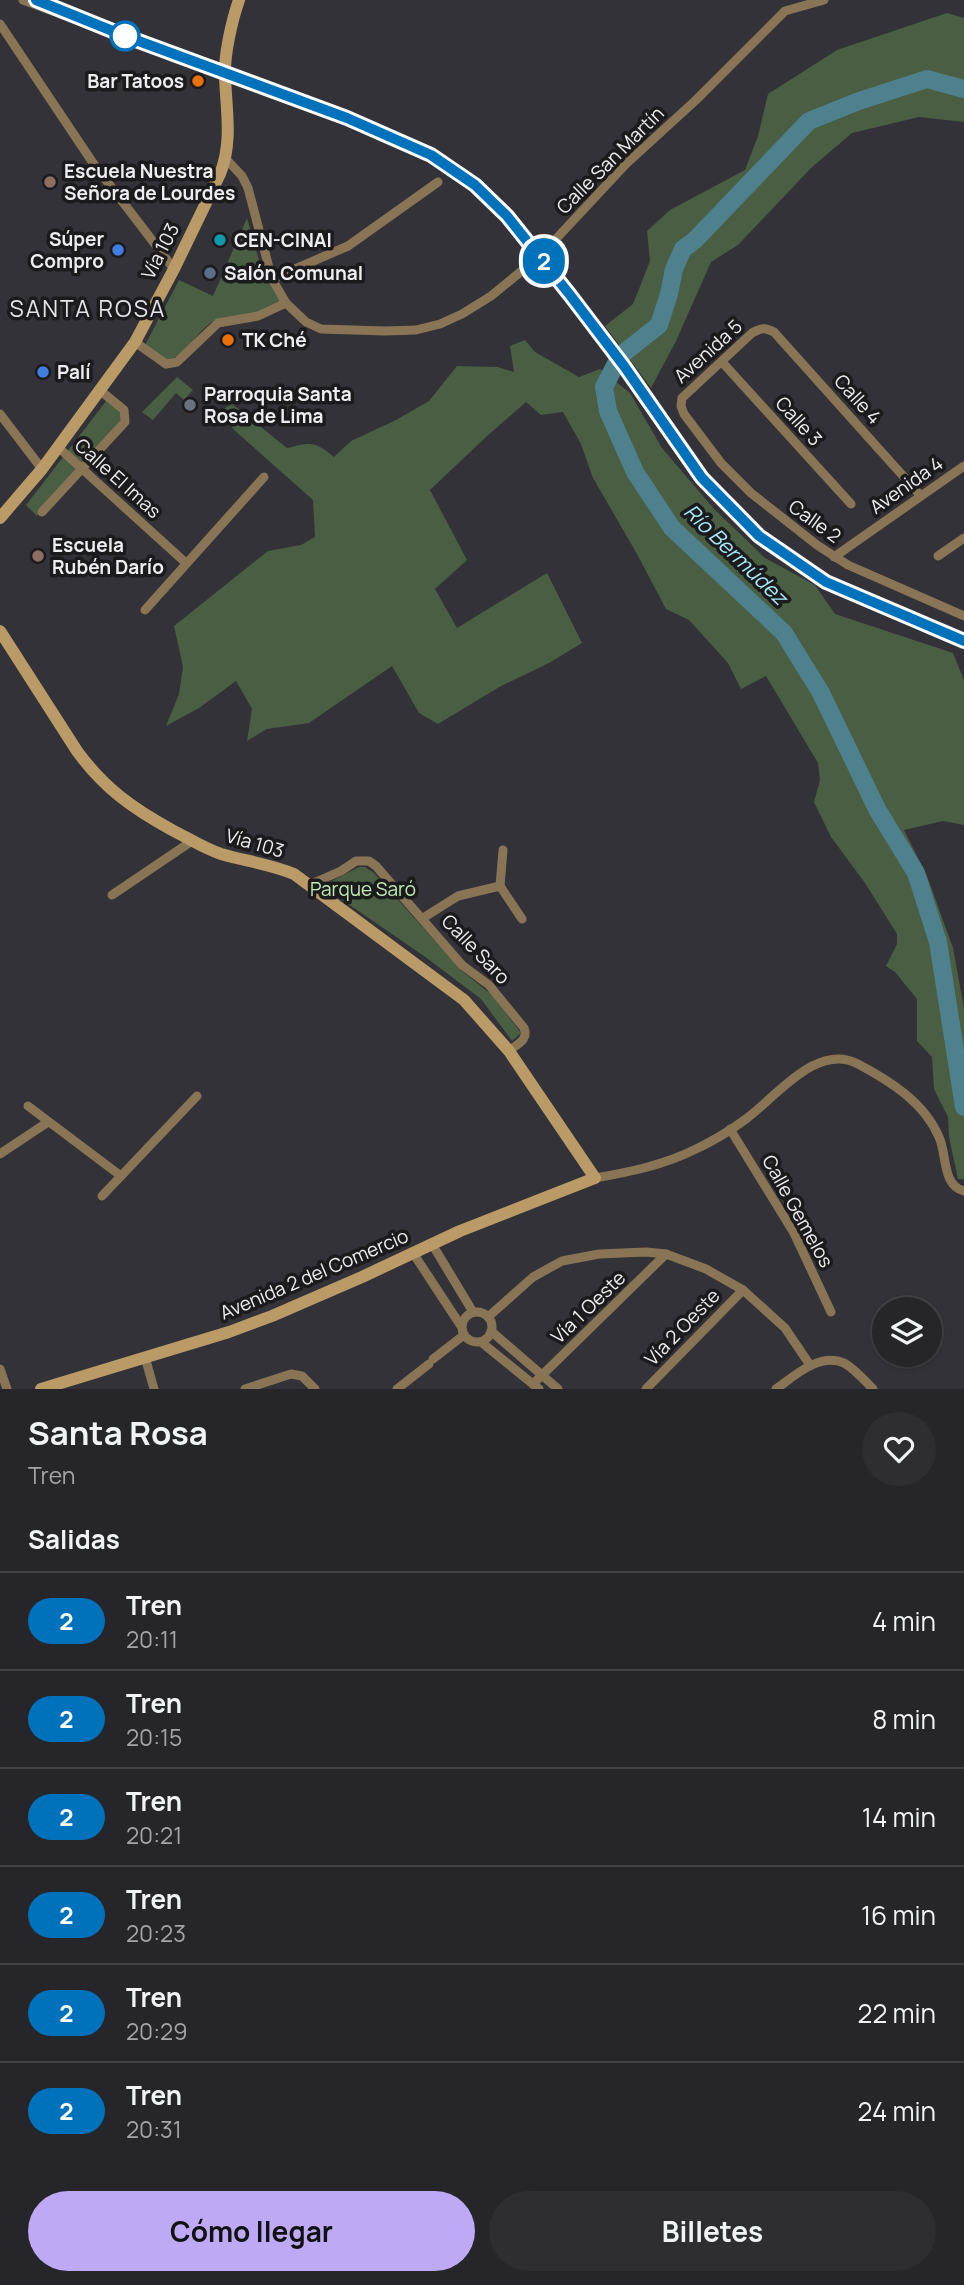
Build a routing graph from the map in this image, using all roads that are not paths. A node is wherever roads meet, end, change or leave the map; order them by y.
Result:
1 (23, 0) edge
2 (239, 0) edge
3 (824, 0) edge
4 (0, 24) edge
5 (225, 75) junction
6 (226, 159) junction
7 (438, 182) dead end
8 (174, 269) junction
9 (272, 279) junction
10 (286, 303) junction
11 (766, 328) joint
12 (135, 342) junction
13 (722, 362) junction
14 (101, 391) junction
15 (681, 406) joint
16 (0, 414) edge
17 (58, 447) junction
18 (964, 466) edge
19 (83, 468) junction
20 (42, 469) junction
21 (264, 477) dead end
22 (921, 496) junction
23 (851, 504) dead end
24 (42, 512) dead end
25 (0, 518) edge
26 (964, 538) edge
27 (938, 556) dead end
28 (834, 557) junction
29 (186, 563) junction
30 (145, 610) dead end
31 (964, 616) edge
32 (0, 631) edge
33 (192, 841) junction
34 (503, 850) dead end
35 (309, 885) junction
36 (500, 886) junction
37 (113, 895) dead end
38 (423, 918) junction
39 (523, 919) dead end
40 (509, 1051) junction
41 (197, 1096) dead end
42 (27, 1106) dead end
43 (48, 1122) junction
44 (730, 1129) junction
45 (0, 1154) edge
46 (121, 1177) junction
47 (594, 1178) junction
48 (963, 1191) edge
49 (102, 1196) dead end
50 (432, 1244) junction
51 (413, 1254) junction
52 (666, 1254) junction
53 (743, 1290) junction
54 (473, 1312) junction
55 (831, 1312) dead end
56 (488, 1317) junction
57 (462, 1331) junction
58 (491, 1331) junction
59 (481, 1342) junction
60 (145, 1357) junction
61 (810, 1365) junction
62 (0, 1369) edge
63 (541, 1376) junction
64 (536, 1386) edge
65 (6, 1389) edge
66 (41, 1389) edge
67 (154, 1389) edge
68 (245, 1389) edge
69 (315, 1389) edge
70 (397, 1389) edge
71 (558, 1389) edge
72 (646, 1389) edge
73 (776, 1389) edge
74 (873, 1389) edge

1 - 5 street
2 - 5 main road, Vía 103
3 - 10 street, Calle San Martín
4 - 8 street
5 - 6 main road, Vía 103
6 - 8 main road, Vía 103
6 - 9 street, Calle San Martín
7 - 9 street
8 - 12 main road, Vía 103
9 - 10 street, Calle San Martín
10 - 12 street
11 - 13 street, Avenida 5
11 - 22 street, Calle 4
12 - 14 main road, Vía 103
13 - 15 street, Avenida 5
13 - 23 street, Calle 3
14 - 17 main road, Vía 103
14 - 19 street
15 - 28 street, Calle 2
16 - 20 street
17 - 19 street, Calle El Imas
17 - 20 main road, Vía 103
18 - 22 street, Avenida 4
19 - 24 street
19 - 29 street, Calle El Imas
20 - 25 main road, Vía 103
21 - 29 street
22 - 28 street, Avenida 4
26 - 27 street
28 - 31 street, Calle 2
29 - 30 street
32 - 33 main road, Vía 103
33 - 35 main road, Vía 103
33 - 37 street
34 - 36 street
35 - 38 street, Calle Saro
35 - 40 main road, Vía 103
36 - 38 street
36 - 39 street
38 - 40 street, Calle Saro
40 - 47 main road, Vía 103
41 - 46 street
42 - 43 street
43 - 45 street
43 - 46 street
44 - 47 street
44 - 48 street
44 - 55 street, Calle Gemelos
46 - 49 street
47 - 50 main road, Avenida 2 del Comercio
50 - 51 main road, Avenida 2 del Comercio
50 - 54 street
51 - 57 street
51 - 60 main road, Avenida 2 del Comercio
52 - 53 street
52 - 56 street
52 - 63 street, Vía 1 Oeste
53 - 61 street
53 - 72 street, Vía 2 Oeste
54 - 56 street
54 - 57 street
56 - 58 street
57 - 59 street
57 - 70 street
58 - 59 street
58 - 63 street
59 - 64 street
60 - 66 main road, Avenida 2 del Comercio
60 - 67 street
61 - 73 street
61 - 74 street
62 - 65 street
63 - 64 street, Vía 1 Oeste
63 - 71 street
68 - 69 street

